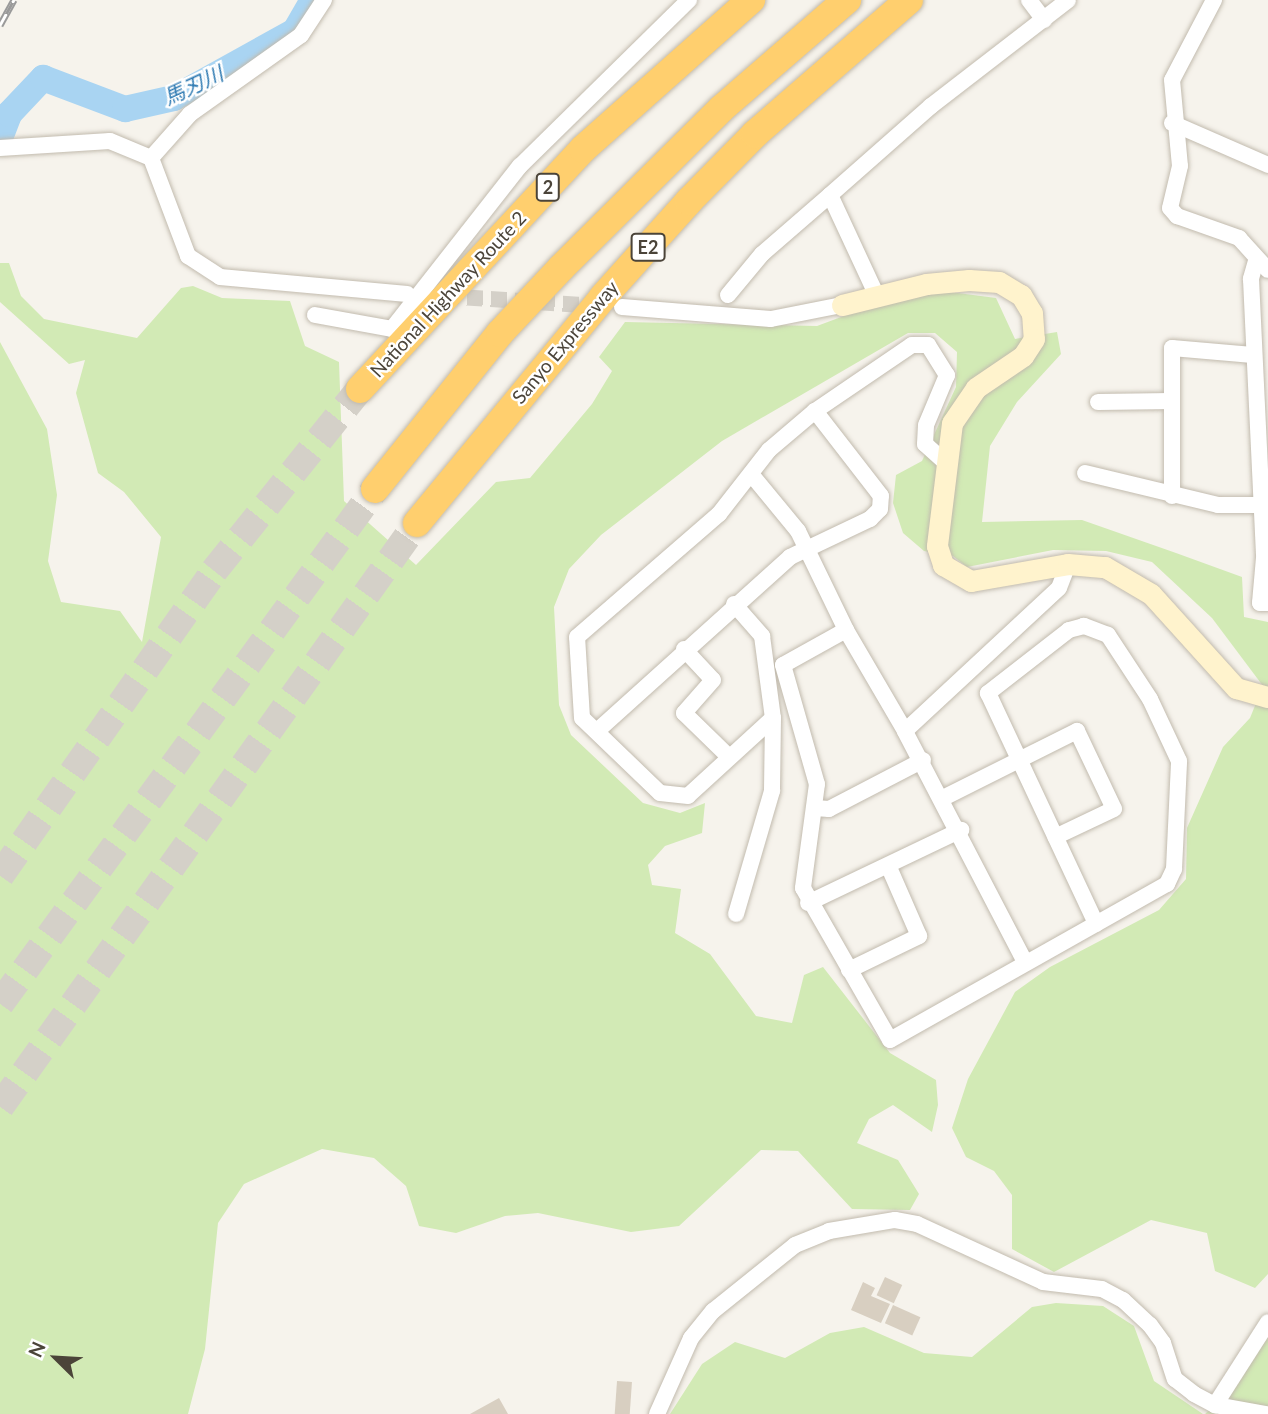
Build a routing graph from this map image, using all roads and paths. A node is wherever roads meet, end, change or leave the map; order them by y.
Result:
1 (324, 0) edge
2 (689, 0) edge
3 (751, 0) edge
4 (847, 0) edge
5 (909, 0) edge
6 (1029, 0) edge
7 (1069, 0) edge
8 (1214, 0) edge
9 (1044, 20) junction
10 (1172, 123) junction
11 (0, 148) edge
12 (151, 158) junction
13 (1268, 165) edge
14 (830, 195) junction
15 (1262, 266) edge
16 (407, 294) dead end
17 (876, 294) junction
18 (728, 295) dead end
19 (842, 305) joint
20 (622, 307) dead end
21 (315, 315) dead end
22 (1253, 355) junction
23 (360, 389) tunnel mouth
24 (1172, 401) junction
25 (1098, 402) dead end
26 (815, 411) junction
27 (946, 463) junction
28 (1085, 473) dead end
29 (751, 474) junction
30 (375, 489) tunnel mouth
31 (1172, 496) junction
32 (1261, 505) junction
33 (416, 523) tunnel mouth
34 (806, 550) junction
35 (1068, 564) junction
36 (1268, 603) edge
37 (734, 604) junction
38 (846, 630) junction
39 (684, 649) junction
40 (1268, 697) edge
41 (773, 718) junction
42 (905, 730) junction
43 (597, 731) junction
44 (728, 756) junction
45 (1018, 759) junction
46 (923, 760) junction
47 (943, 798) junction
48 (815, 808) junction
49 (961, 831) junction
50 (1055, 837) junction
51 (888, 865) junction
52 (808, 902) junction
53 (736, 914) dead end
54 (1096, 924) junction
55 (1025, 962) junction
56 (849, 970) junction
57 (1268, 1322) edge
58 (1215, 1405) junction
59 (657, 1414) edge
60 (1266, 1414) edge

1 - 12 street
2 - 21 street
3 - 23 highway, National Highway Route 2 / 2
4 - 30 highway, E2
5 - 33 highway, Sanyo Expressway / E2
6 - 9 street
7 - 9 street
8 - 10 street
9 - 14 street
10 - 13 street
10 - 15 street
11 - 12 street
12 - 16 street
14 - 17 street
14 - 18 street
15 - 22 street
17 - 19 street
17 - 27 street
19 - 20 street
22 - 24 street
22 - 32 street
24 - 25 street
24 - 31 street
26 - 27 street
26 - 29 street
26 - 34 street
27 - 35 street
28 - 31 street
29 - 34 street
29 - 43 street
31 - 32 street
32 - 36 street
34 - 37 street
34 - 38 street
35 - 40 street
35 - 42 street
37 - 39 street
37 - 41 street
38 - 42 street
38 - 48 street
39 - 43 street
39 - 44 street
41 - 44 street
41 - 53 street
42 - 46 street
43 - 44 street
45 - 47 street
45 - 50 street
45 - 50 street
45 - 54 street
46 - 47 street
46 - 48 street
47 - 49 street
48 - 52 street
49 - 51 street
49 - 55 street
50 - 54 street
51 - 52 street
51 - 56 street
52 - 56 street
54 - 55 street
55 - 56 street
57 - 58 street
58 - 59 street
58 - 60 street

